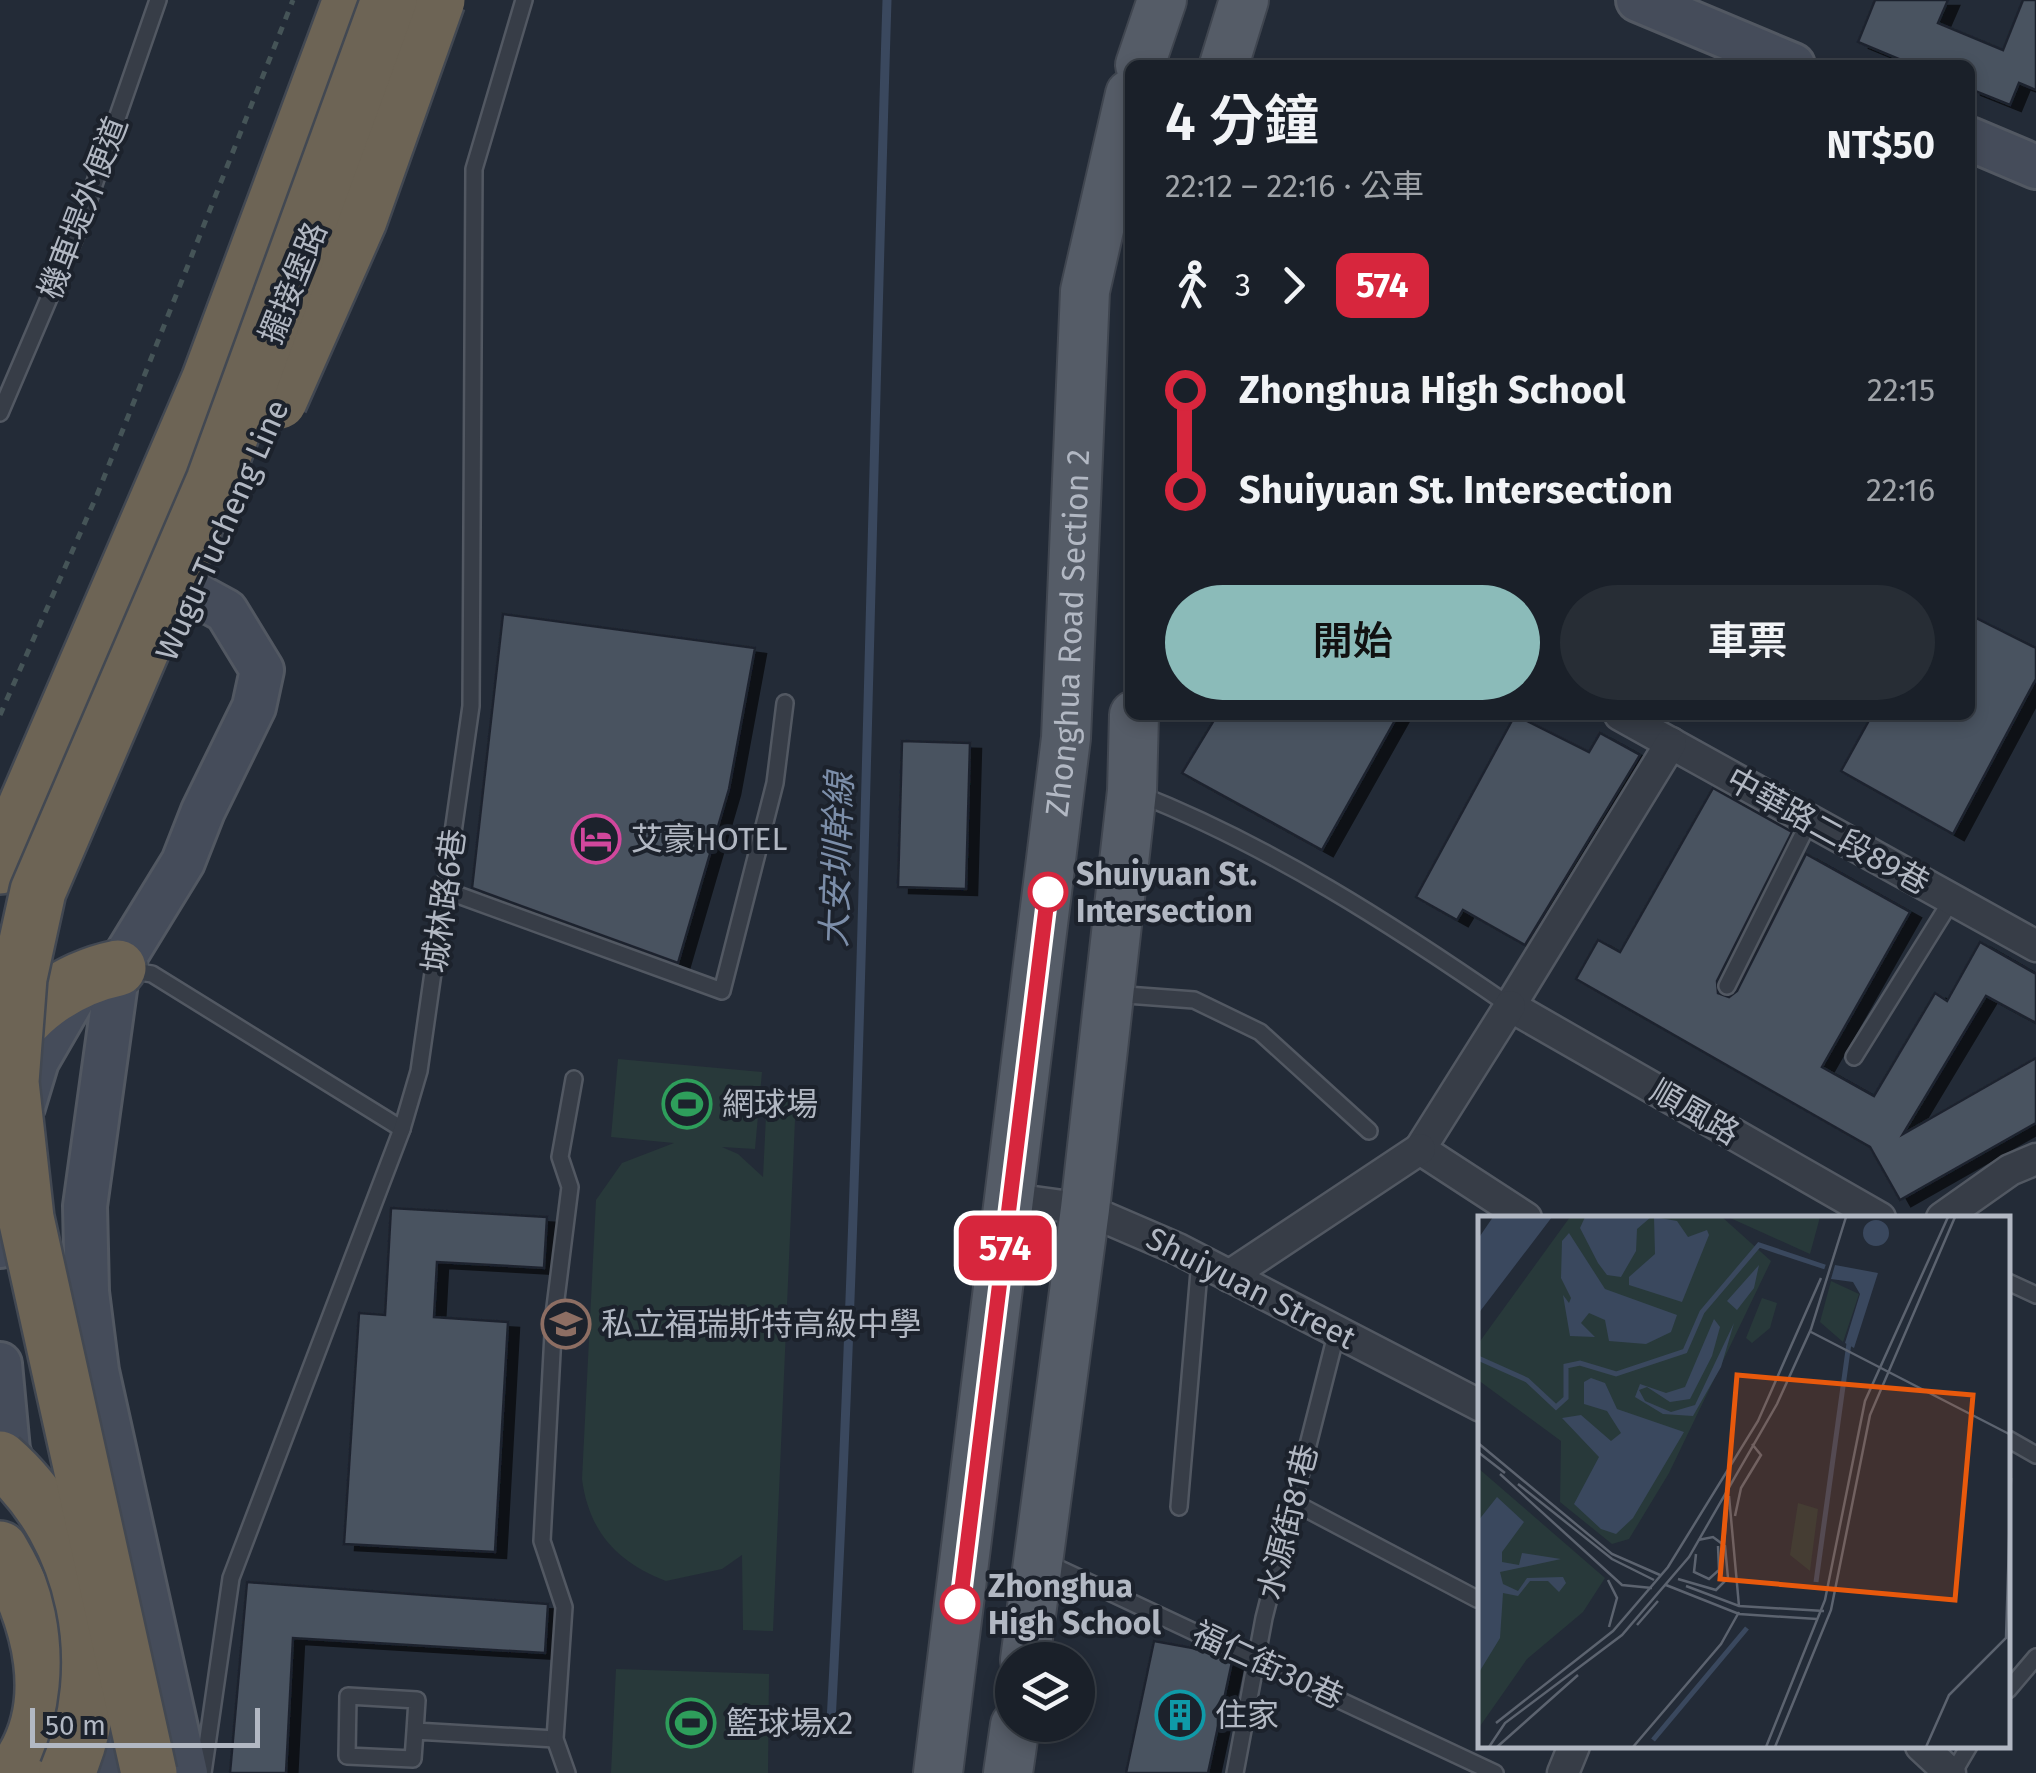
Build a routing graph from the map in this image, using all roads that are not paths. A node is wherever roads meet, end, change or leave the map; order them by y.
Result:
1 (158, 0) edge
2 (352, 0) edge
3 (388, 0) edge
4 (402, 0) edge
5 (437, 0) edge
6 (524, 0) edge
7 (1162, 0) edge
8 (1244, 0) edge
9 (1643, 1) edge
10 (1142, 60) edge
11 (1226, 60) edge
12 (1781, 60) edge
13 (1125, 115) edge
14 (1975, 141) edge
15 (2036, 166) edge
16 (0, 413) edge
17 (173, 605) junction
18 (784, 703) dead end
19 (1134, 720) edge
20 (1629, 720) edge
21 (1671, 743) junction
22 (1132, 791) junction
23 (1810, 820) junction
24 (19, 878) edge
25 (447, 891) junction
26 (1951, 900) junction
27 (0, 944) edge
28 (2036, 946) edge
29 (102, 971) junction
30 (0, 974) edge
31 (0, 982) edge
32 (1726, 986) dead end
33 (1109, 994) junction
34 (1510, 1006) junction
35 (1854, 1057) dead end
36 (0, 1058) edge
37 (574, 1079) dead end
38 (402, 1128) junction
39 (1369, 1131) dead end
40 (1420, 1149) junction
41 (2036, 1159) edge
42 (1011, 1199) junction
43 (1085, 1209) junction
44 (1523, 1216) edge
45 (1877, 1216) edge
46 (1945, 1216) edge
47 (0, 1246) edge
48 (1200, 1260) junction
49 (1229, 1276) junction
50 (2011, 1283) edge
51 (2036, 1295) edge
52 (1337, 1331) junction
53 (0, 1364) edge
54 (1478, 1404) edge
55 (2011, 1441) edge
56 (2036, 1455) edge
57 (0, 1459) edge
58 (1293, 1502) junction
59 (1179, 1507) dead end
60 (0, 1549) edge
61 (1039, 1560) junction
62 (1477, 1599) dead end
63 (1028, 1642) edge
64 (2036, 1657) edge
65 (1256, 1659) junction
66 (2011, 1686) edge
67 (415, 1731) junction
68 (554, 1738) junction
69 (1013, 1742) edge
70 (1573, 1748) edge
71 (1923, 1748) edge
72 (1969, 1748) edge
73 (14, 1773) edge
74 (67, 1773) edge
75 (108, 1773) edge
76 (149, 1773) edge
77 (186, 1773) edge
78 (202, 1773) edge
79 (567, 1773) edge
80 (938, 1773) edge
81 (1008, 1773) edge
82 (1236, 1773) edge
83 (1495, 1773) edge
84 (1563, 1773) edge
85 (1952, 1773) edge

1 - 16 lane, 機車堤外便道
2 - 24 highway
3 - 24 highway, bridge
4 - 17 street, 擺接堡路
5 - 17 highway, Wugu-Tucheng Line, bridge
6 - 25 lane, 城林路6巷
7 - 10 main road
8 - 11 main road
9 - 12 street
13 - 42 main road, Zhonghua Road Section 2
14 - 15 street
17 - 27 street, 擺接堡路
17 - 29 street
17 - 31 highway, bridge
17 - 36 highway, Wugu-Tucheng Line, bridge
18 - 25 lane
19 - 22 main road
20 - 21 street, 中華路二段89巷
21 - 23 street, 中華路二段89巷
21 - 34 street
22 - 33 main road
22 - 34 lane
23 - 26 street, 中華路二段89巷
23 - 32 lane
24 - 30 highway, bridge
24 - 76 highway, bridge
25 - 38 lane, 城林路6巷
26 - 28 street, 中華路二段89巷
26 - 35 lane
29 - 36 highway
29 - 38 lane
29 - 47 street
29 - 77 street
33 - 39 lane
33 - 43 main road
34 - 40 street
34 - 45 street, 順風路
37 - 68 lane
38 - 78 lane, 城林路6巷
40 - 44 street
40 - 49 street
41 - 46 street
42 - 43 street, Shuiyuan Street
42 - 80 main road, Zhonghua Road Section 2
43 - 48 street, Shuiyuan Street
43 - 61 main road
48 - 49 street, Shuiyuan Street
48 - 59 lane
49 - 52 street, Shuiyuan Street
50 - 51 lane
52 - 54 street, Shuiyuan Street
52 - 58 lane, 水源街81巷
53 - 75 street
55 - 56 lane
57 - 74 highway, bridge
58 - 62 lane
58 - 65 lane, 水源街81巷
60 - 73 highway
61 - 63 main road
61 - 65 lane, 福仁街30巷
64 - 66 lane
65 - 82 lane, 水源街81巷
65 - 83 lane, 福仁街30巷
67 - 67 lane
67 - 68 lane
68 - 79 lane
69 - 81 main road
70 - 84 street
71 - 85 street
72 - 85 lane

